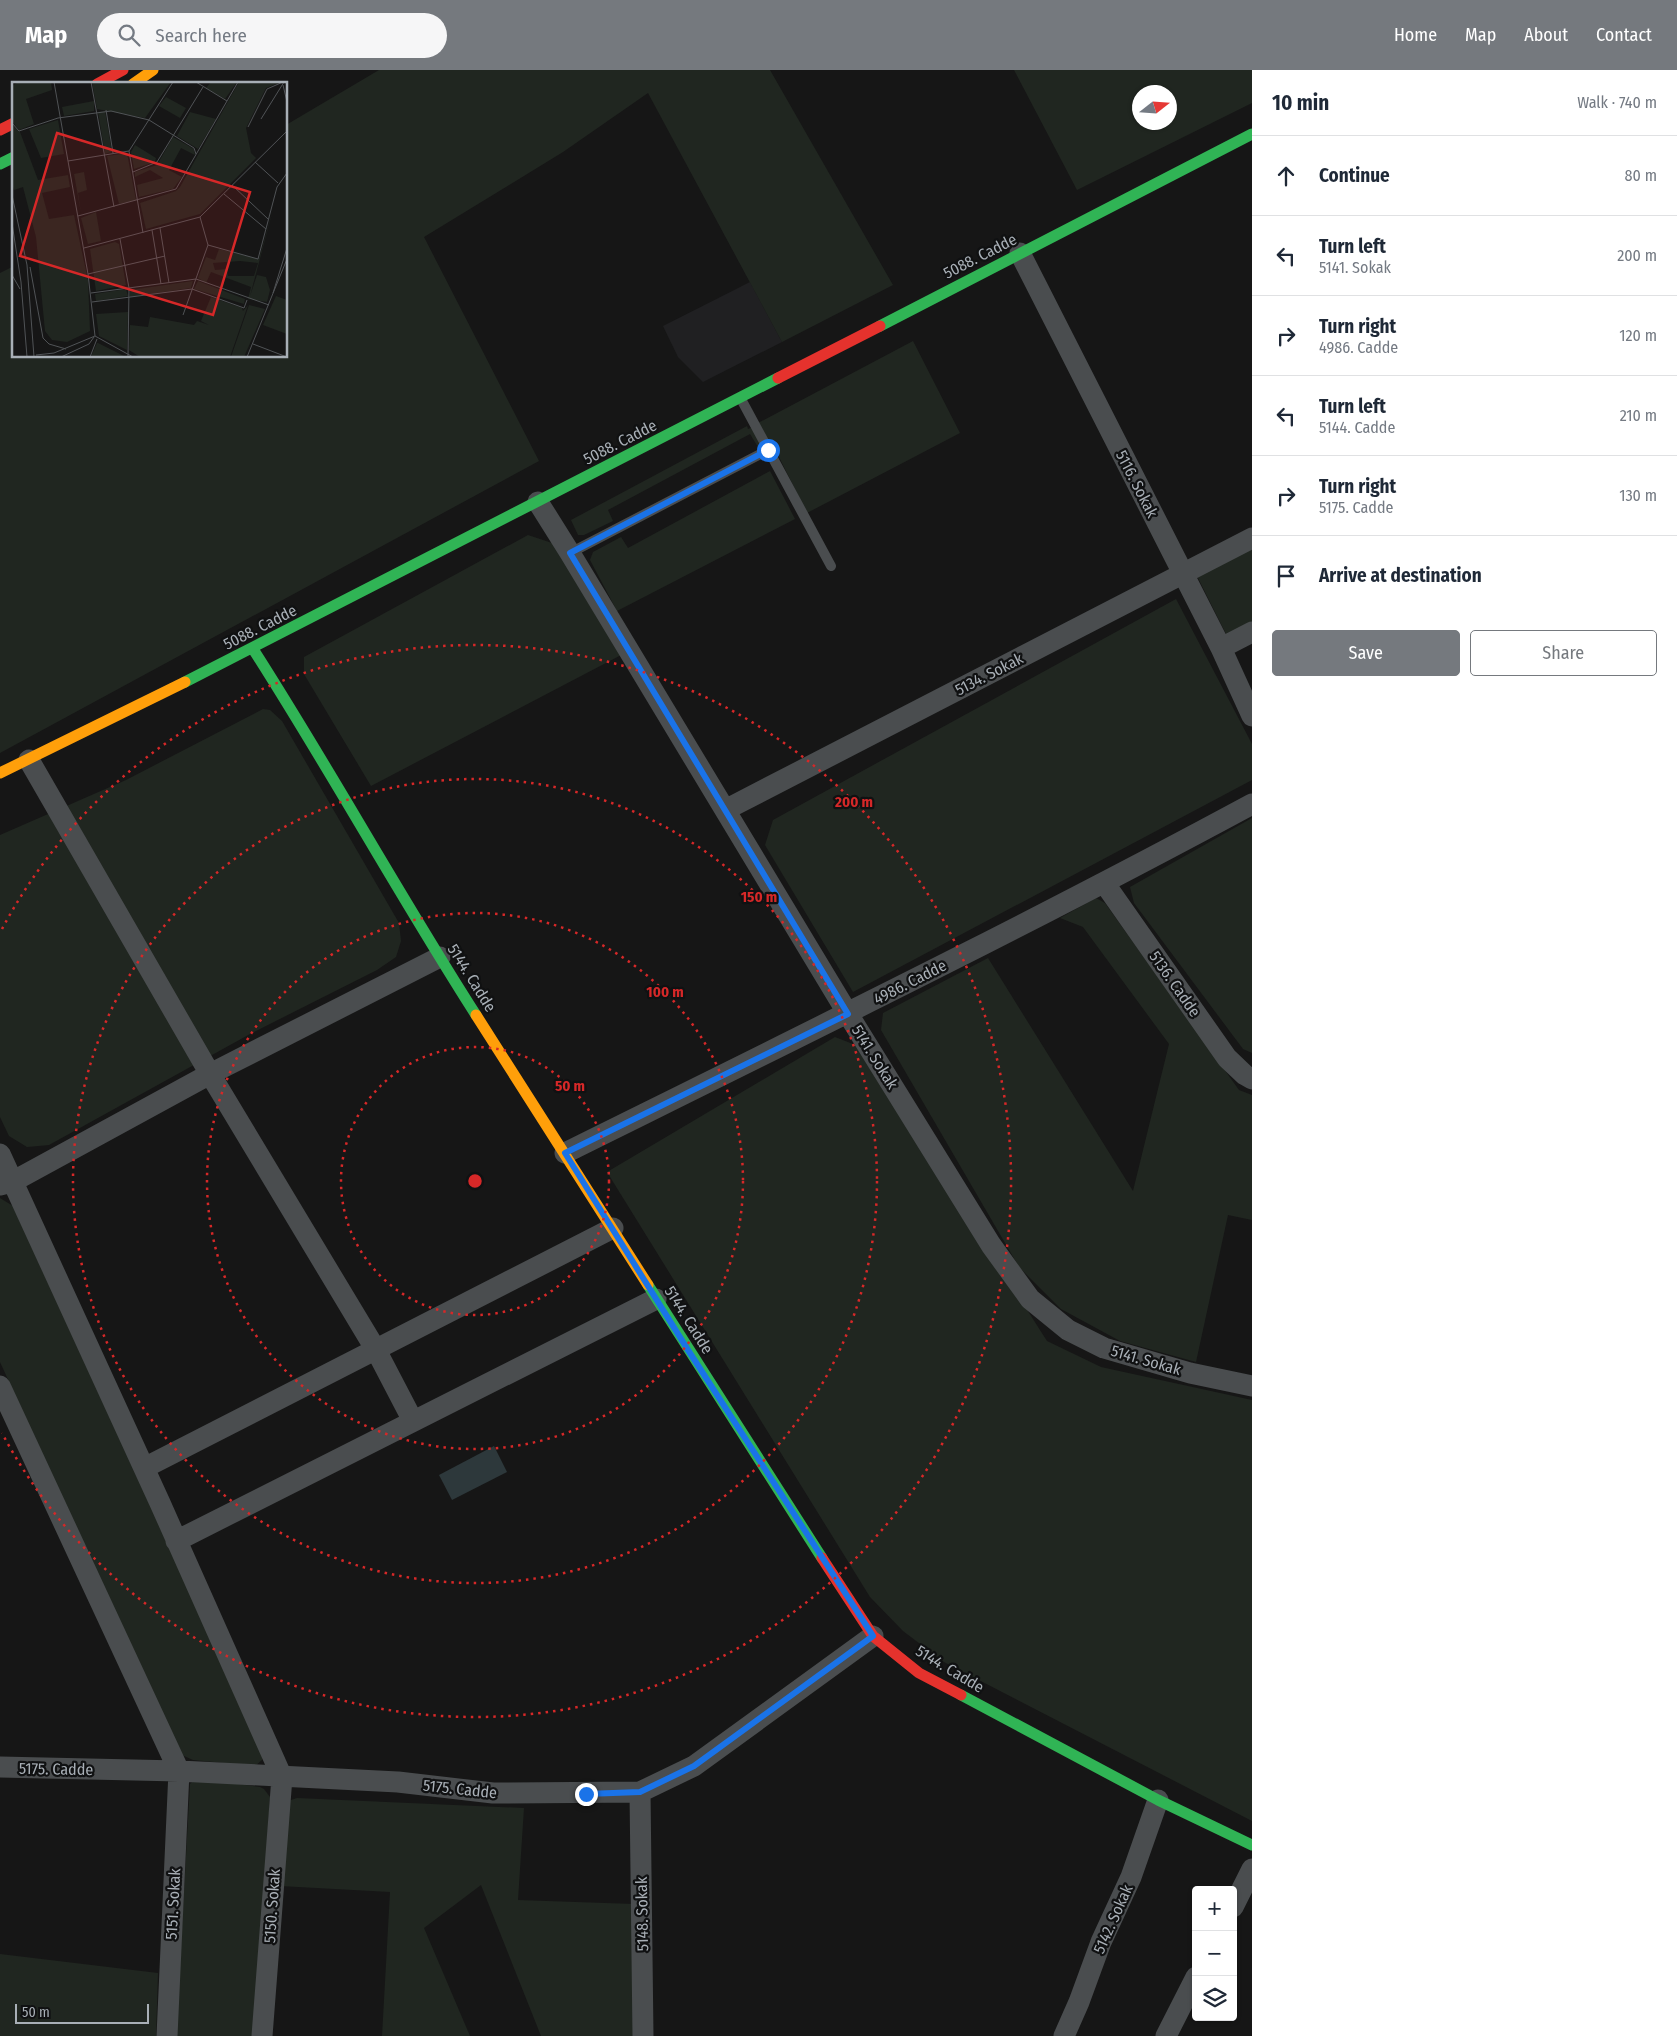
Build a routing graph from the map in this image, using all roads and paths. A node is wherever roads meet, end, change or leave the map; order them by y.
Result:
1 (123, 70) edge
2 (153, 70) edge
3 (101, 82) edge
4 (136, 82) edge
5 (12, 124) edge
6 (0, 130) edge
7 (1252, 134) edge
8 (12, 158) edge
9 (0, 164) edge
10 (1020, 253) junction
11 (741, 398) junction
12 (768, 450) junction
13 (538, 502) junction
14 (1252, 538) edge
15 (570, 553) junction
16 (831, 566) dead end
17 (1183, 574) junction
18 (1252, 632) edge
19 (1221, 648) junction
20 (253, 649) junction
21 (1252, 716) edge
22 (29, 760) junction
23 (0, 773) edge
24 (1252, 804) edge
25 (725, 810) junction
26 (1105, 884) junction
27 (440, 957) junction
28 (848, 1014) junction
29 (210, 1074) junction
30 (1252, 1079) edge
31 (565, 1153) junction
32 (0, 1154) edge
33 (6, 1184) edge
34 (613, 1228) junction
35 (656, 1298) junction
36 (376, 1350) junction
37 (0, 1386) edge
38 (1252, 1386) edge
39 (413, 1421) junction
40 (144, 1468) junction
41 (176, 1541) junction
42 (873, 1636) junction
43 (0, 1767) edge
44 (179, 1771) junction
45 (282, 1776) junction
46 (640, 1792) junction
47 (1158, 1800) junction
48 (1252, 1845) edge
49 (1252, 1869) edge
50 (1237, 1899) edge
51 (1192, 1984) edge
52 (166, 2036) edge
53 (262, 2036) edge
54 (643, 2036) edge
55 (1064, 2036) edge
56 (1166, 2036) edge

1 - 3 main road
2 - 4 main road
5 - 6 main road
7 - 10 main road, 5088. Cadde
8 - 9 main road
10 - 11 main road, 5088. Cadde
10 - 17 street, 5116. Sokak
11 - 12 lane
11 - 13 main road, 5088. Cadde
12 - 15 lane
12 - 16 lane
13 - 15 street, 5141. Sokak
13 - 20 main road, 5088. Cadde
14 - 17 street, 5134. Sokak
15 - 25 street, 5141. Sokak
17 - 19 street, 5116. Sokak
17 - 25 street, 5134. Sokak
18 - 19 street
19 - 21 street, 5116. Sokak
20 - 22 main road, 5088. Cadde
20 - 27 main road, 5144. Cadde
22 - 23 main road, 5088. Cadde
22 - 29 street
24 - 26 street, 4986. Cadde
25 - 28 street, 5141. Sokak
26 - 28 street, 4986. Cadde
26 - 30 street, 5136. Cadde
27 - 29 street
27 - 31 main road, 5144. Cadde
28 - 31 street, 4986. Cadde
28 - 38 street, 5141. Sokak
29 - 33 street
29 - 36 street
31 - 34 main road, 5144. Cadde
32 - 33 street
33 - 40 street
34 - 35 main road, 5144. Cadde
34 - 36 street
35 - 39 street
35 - 42 main road, 5144. Cadde
36 - 39 street
36 - 40 street
37 - 44 street
39 - 41 street
40 - 41 street
41 - 45 street
42 - 46 street, 5175. Cadde
42 - 47 main road, 5144. Cadde
43 - 44 street, 5175. Cadde
44 - 45 street, 5175. Cadde
44 - 52 street, 5151. Sokak
45 - 46 street, 5175. Cadde
45 - 53 street, 5150. Sokak
46 - 54 street, 5148. Sokak
47 - 48 main road, 5144. Cadde
47 - 55 street, 5142. Sokak
49 - 50 street
51 - 56 street

